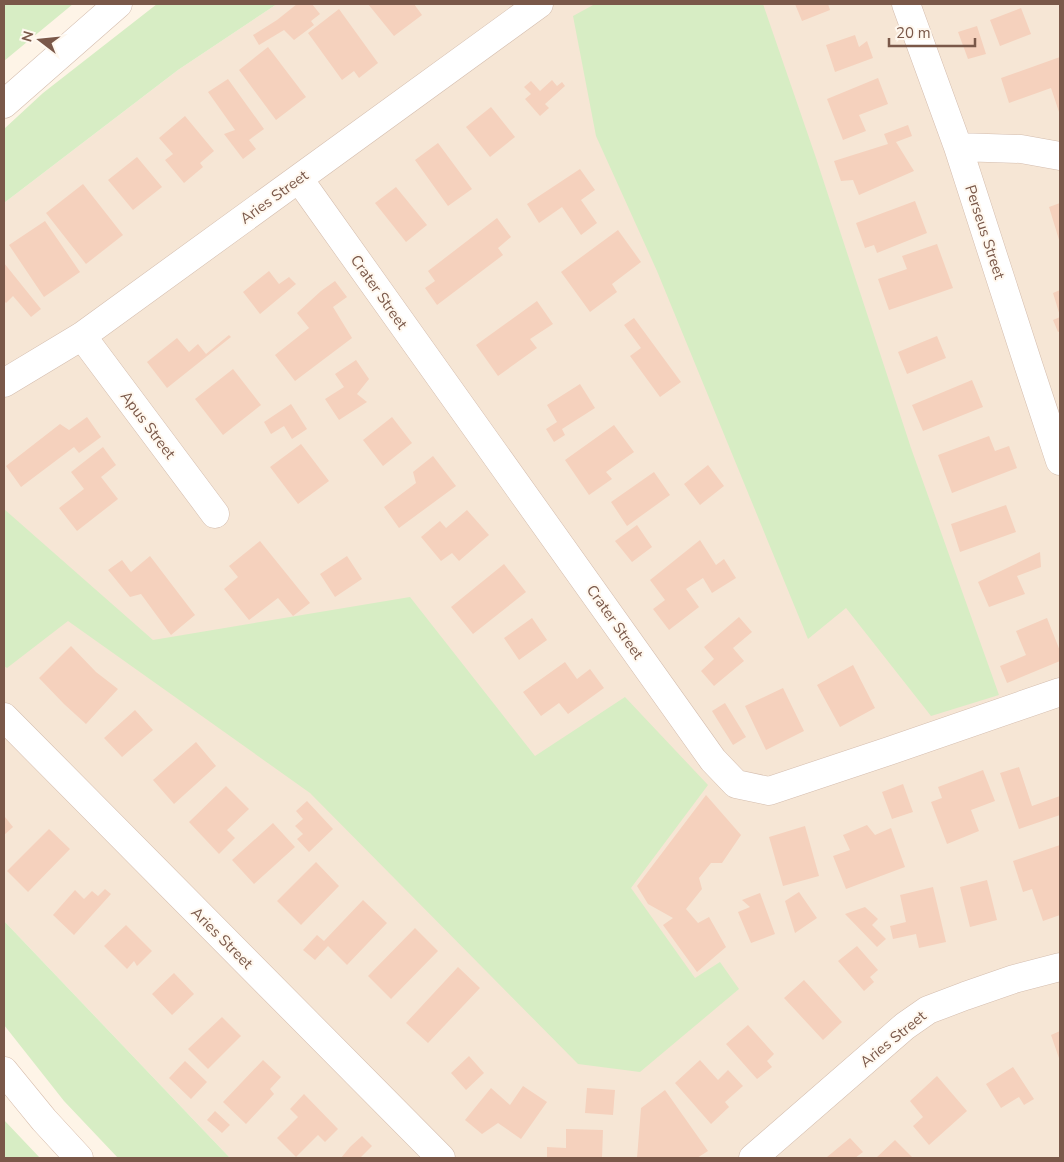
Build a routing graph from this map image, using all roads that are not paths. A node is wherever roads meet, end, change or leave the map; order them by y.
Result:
1 (118, 4) edge
2 (539, 4) edge
3 (906, 4) edge
4 (4, 104) edge
5 (958, 147) junction
6 (1060, 156) edge
7 (299, 179) junction
8 (82, 336) junction
9 (4, 383) edge
10 (1060, 461) edge
11 (215, 514) dead end
12 (1060, 692) edge
13 (4, 717) edge
14 (1060, 967) edge
15 (4, 1071) edge
16 (79, 1158) edge
17 (441, 1158) edge
18 (754, 1158) edge

1 - 4 street
2 - 7 street, Aries Street
3 - 5 street, Perseus Street
5 - 6 street
5 - 10 street, Perseus Street
7 - 8 street, Aries Street
7 - 12 street, Crater Street
8 - 9 street, Aries Street
8 - 11 street, Apus Street
13 - 17 street, Aries Street
14 - 18 street, Aries Street
15 - 16 street

